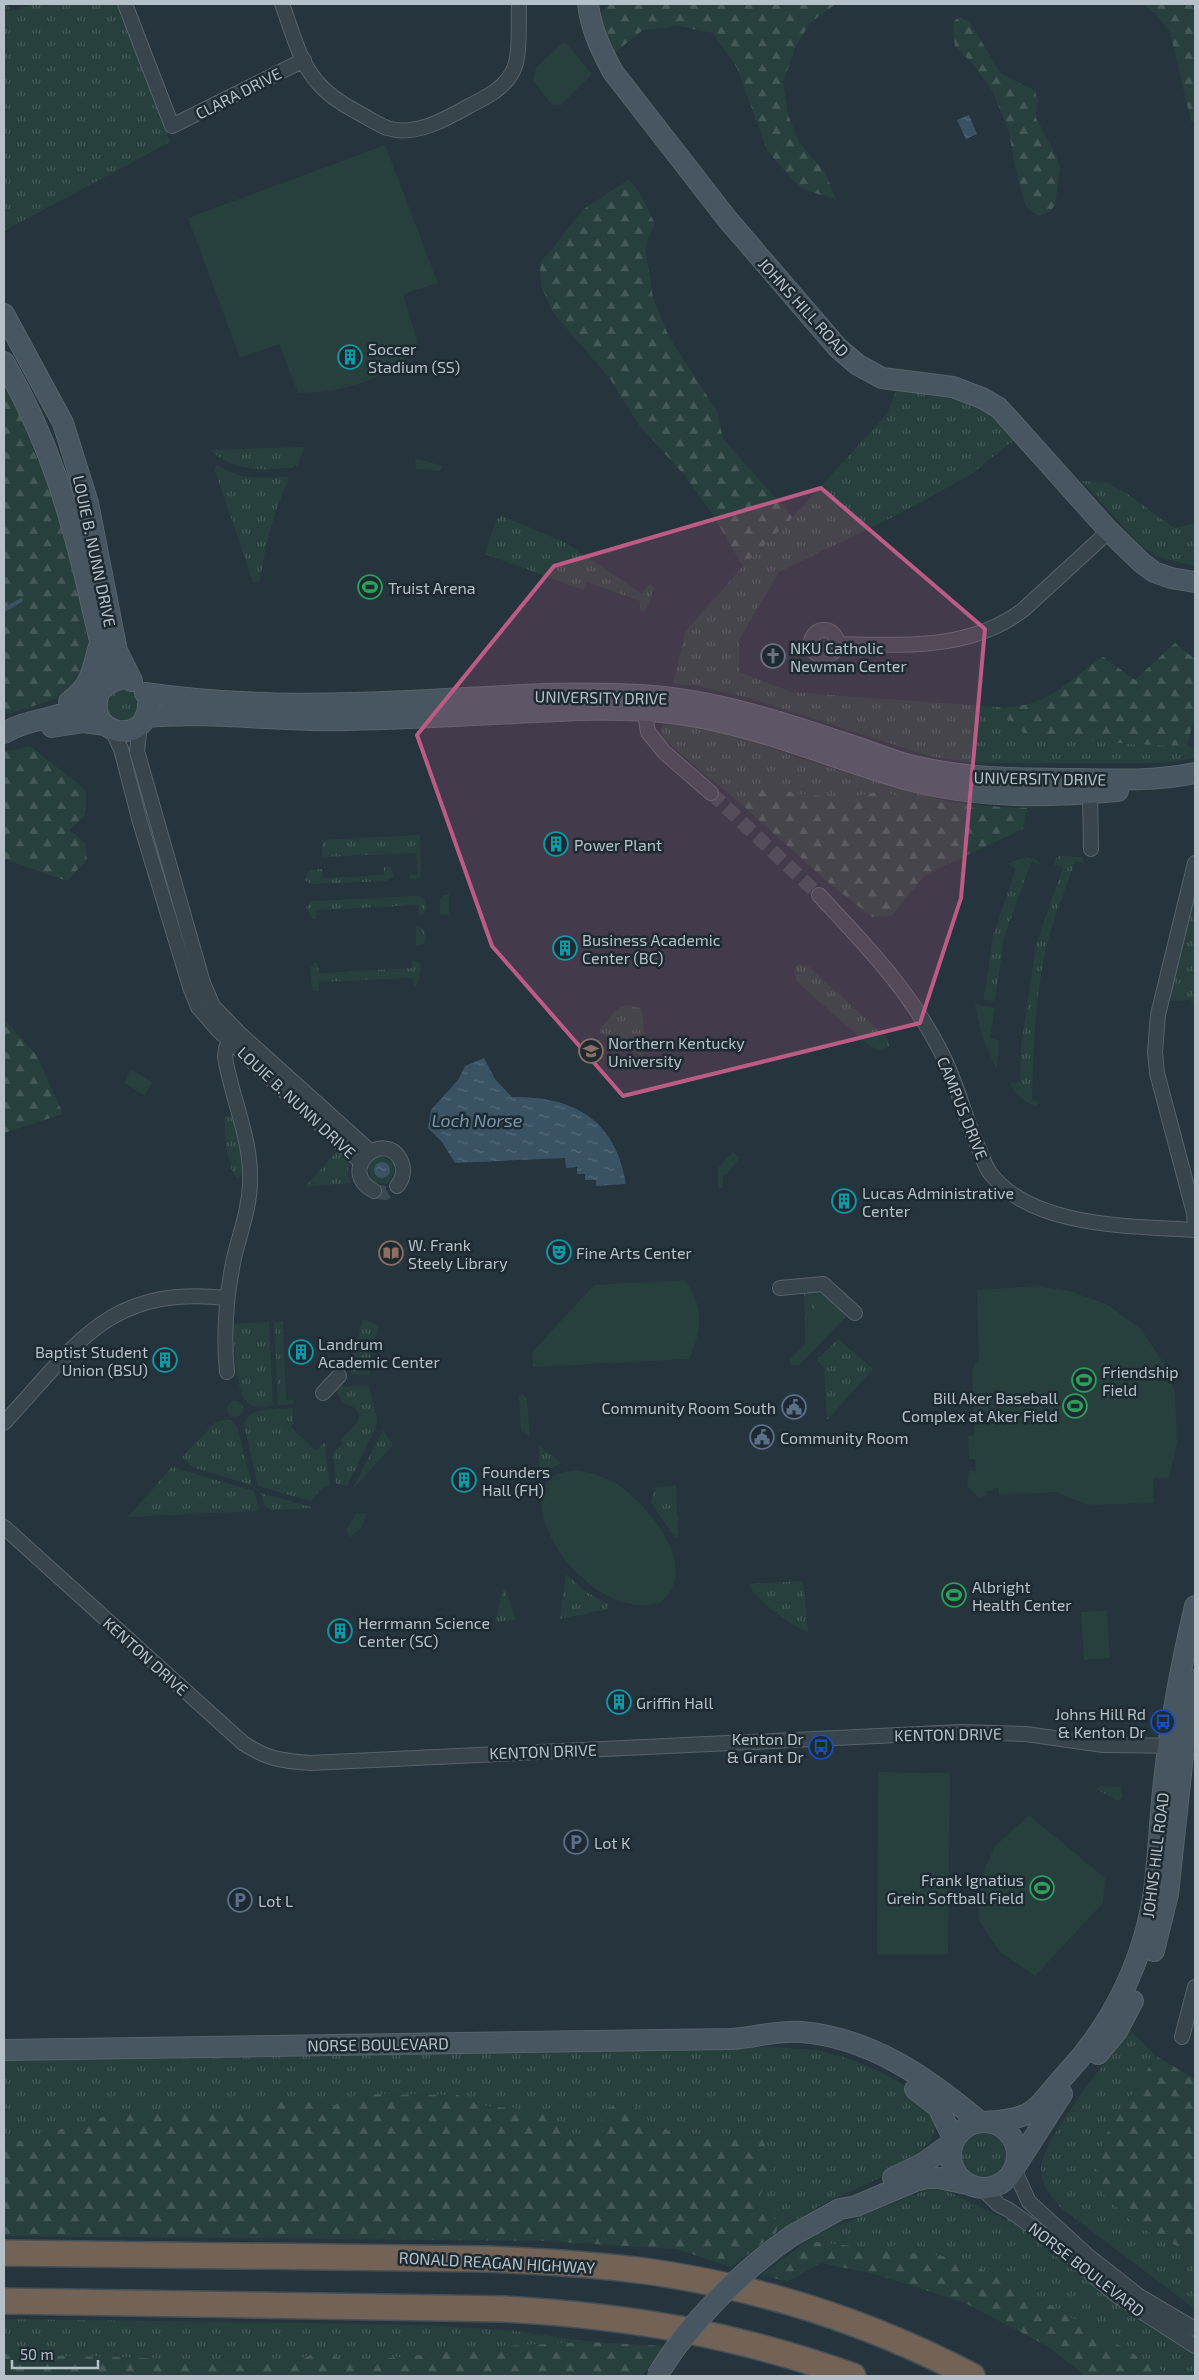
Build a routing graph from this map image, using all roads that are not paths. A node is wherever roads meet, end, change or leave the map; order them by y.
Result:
1 (125, 4) edge
2 (282, 4) edge
3 (519, 4) edge
4 (588, 4) edge
5 (304, 60) junction
6 (4, 314) edge
7 (4, 362) edge
8 (1109, 531) junction
9 (1195, 582) edge
10 (100, 642) junction
11 (837, 644) dead end
12 (138, 687) junction
13 (104, 688) junction
14 (643, 703) junction
15 (54, 715) junction
16 (143, 721) junction
17 (109, 727) junction
18 (4, 733) edge
19 (4, 738) edge
20 (1195, 773) edge
21 (1195, 786) edge
22 (711, 793) tunnel mouth
23 (1090, 794) junction
24 (1091, 849) dead end
25 (1195, 863) edge
26 (819, 895) tunnel mouth
27 (236, 1038) junction
28 (366, 1156) junction
29 (397, 1186) dead end
30 (374, 1191) dead end
31 (1195, 1226) edge
32 (1195, 1230) edge
33 (780, 1288) dead end
34 (226, 1298) junction
35 (855, 1313) dead end
36 (226, 1372) dead end
37 (339, 1376) dead end
38 (323, 1393) dead end
39 (4, 1423) edge
40 (4, 1527) edge
41 (1195, 1606) edge
42 (1195, 1680) edge
43 (1183, 1746) edge
44 (1195, 1986) edge
45 (1182, 2036) dead end
46 (752, 2038) junction
47 (4, 2050) edge
48 (982, 2122) junction
49 (954, 2141) junction
50 (1014, 2168) junction
51 (974, 2186) junction
52 (840, 2209) junction
53 (4, 2253) edge
54 (4, 2301) edge
55 (1195, 2329) edge
56 (1195, 2346) edge
57 (657, 2376) edge
58 (853, 2376) edge
59 (972, 2376) edge

1 - 5 street, CLARA DRIVE
2 - 5 street
3 - 5 street
4 - 8 street, JOHNS HILL ROAD
6 - 12 street, LOUIE B. NUNN DRIVE
7 - 10 street, LOUIE B. NUNN DRIVE
8 - 9 street, JOHNS HILL ROAD
8 - 11 street
10 - 13 street, LOUIE B. NUNN DRIVE
10 - 15 street
12 - 13 street, UNIVERSITY DRIVE
12 - 14 street, UNIVERSITY DRIVE
12 - 16 street
13 - 15 street, UNIVERSITY DRIVE
13 - 17 street
14 - 16 street, UNIVERSITY DRIVE
14 - 20 street, UNIVERSITY DRIVE
14 - 22 street
14 - 23 street, UNIVERSITY DRIVE
15 - 18 street, UNIVERSITY DRIVE
16 - 17 street, UNIVERSITY DRIVE
16 - 27 street, LOUIE B. NUNN DRIVE
17 - 19 street, UNIVERSITY DRIVE
17 - 27 street, LOUIE B. NUNN DRIVE
21 - 23 street, UNIVERSITY DRIVE
23 - 24 street
25 - 31 street
26 - 32 street, CAMPUS DRIVE
27 - 28 street, LOUIE B. NUNN DRIVE
27 - 34 street, LOUIE B. NUNN DRIVE
28 - 29 street
28 - 30 street
33 - 35 street
34 - 36 street, LOUIE B. NUNN DRIVE
34 - 39 street
37 - 38 street
40 - 43 street, KENTON DRIVE
41 - 43 street, JOHNS HILL ROAD
42 - 43 street, JOHNS HILL ROAD
43 - 48 street, JOHNS HILL ROAD
43 - 50 street, JOHNS HILL ROAD
44 - 45 street
46 - 47 street, NORSE BOULEVARD
46 - 48 street, NORSE BOULEVARD
46 - 49 street, NORSE BOULEVARD
48 - 49 street
48 - 50 street
49 - 51 street
49 - 52 street
50 - 51 street
50 - 55 street, NORSE BOULEVARD
51 - 52 street
51 - 56 street, NORSE BOULEVARD
52 - 57 street, bridge
53 - 59 highway, RONALD REAGAN HIGHWAY
54 - 58 highway

